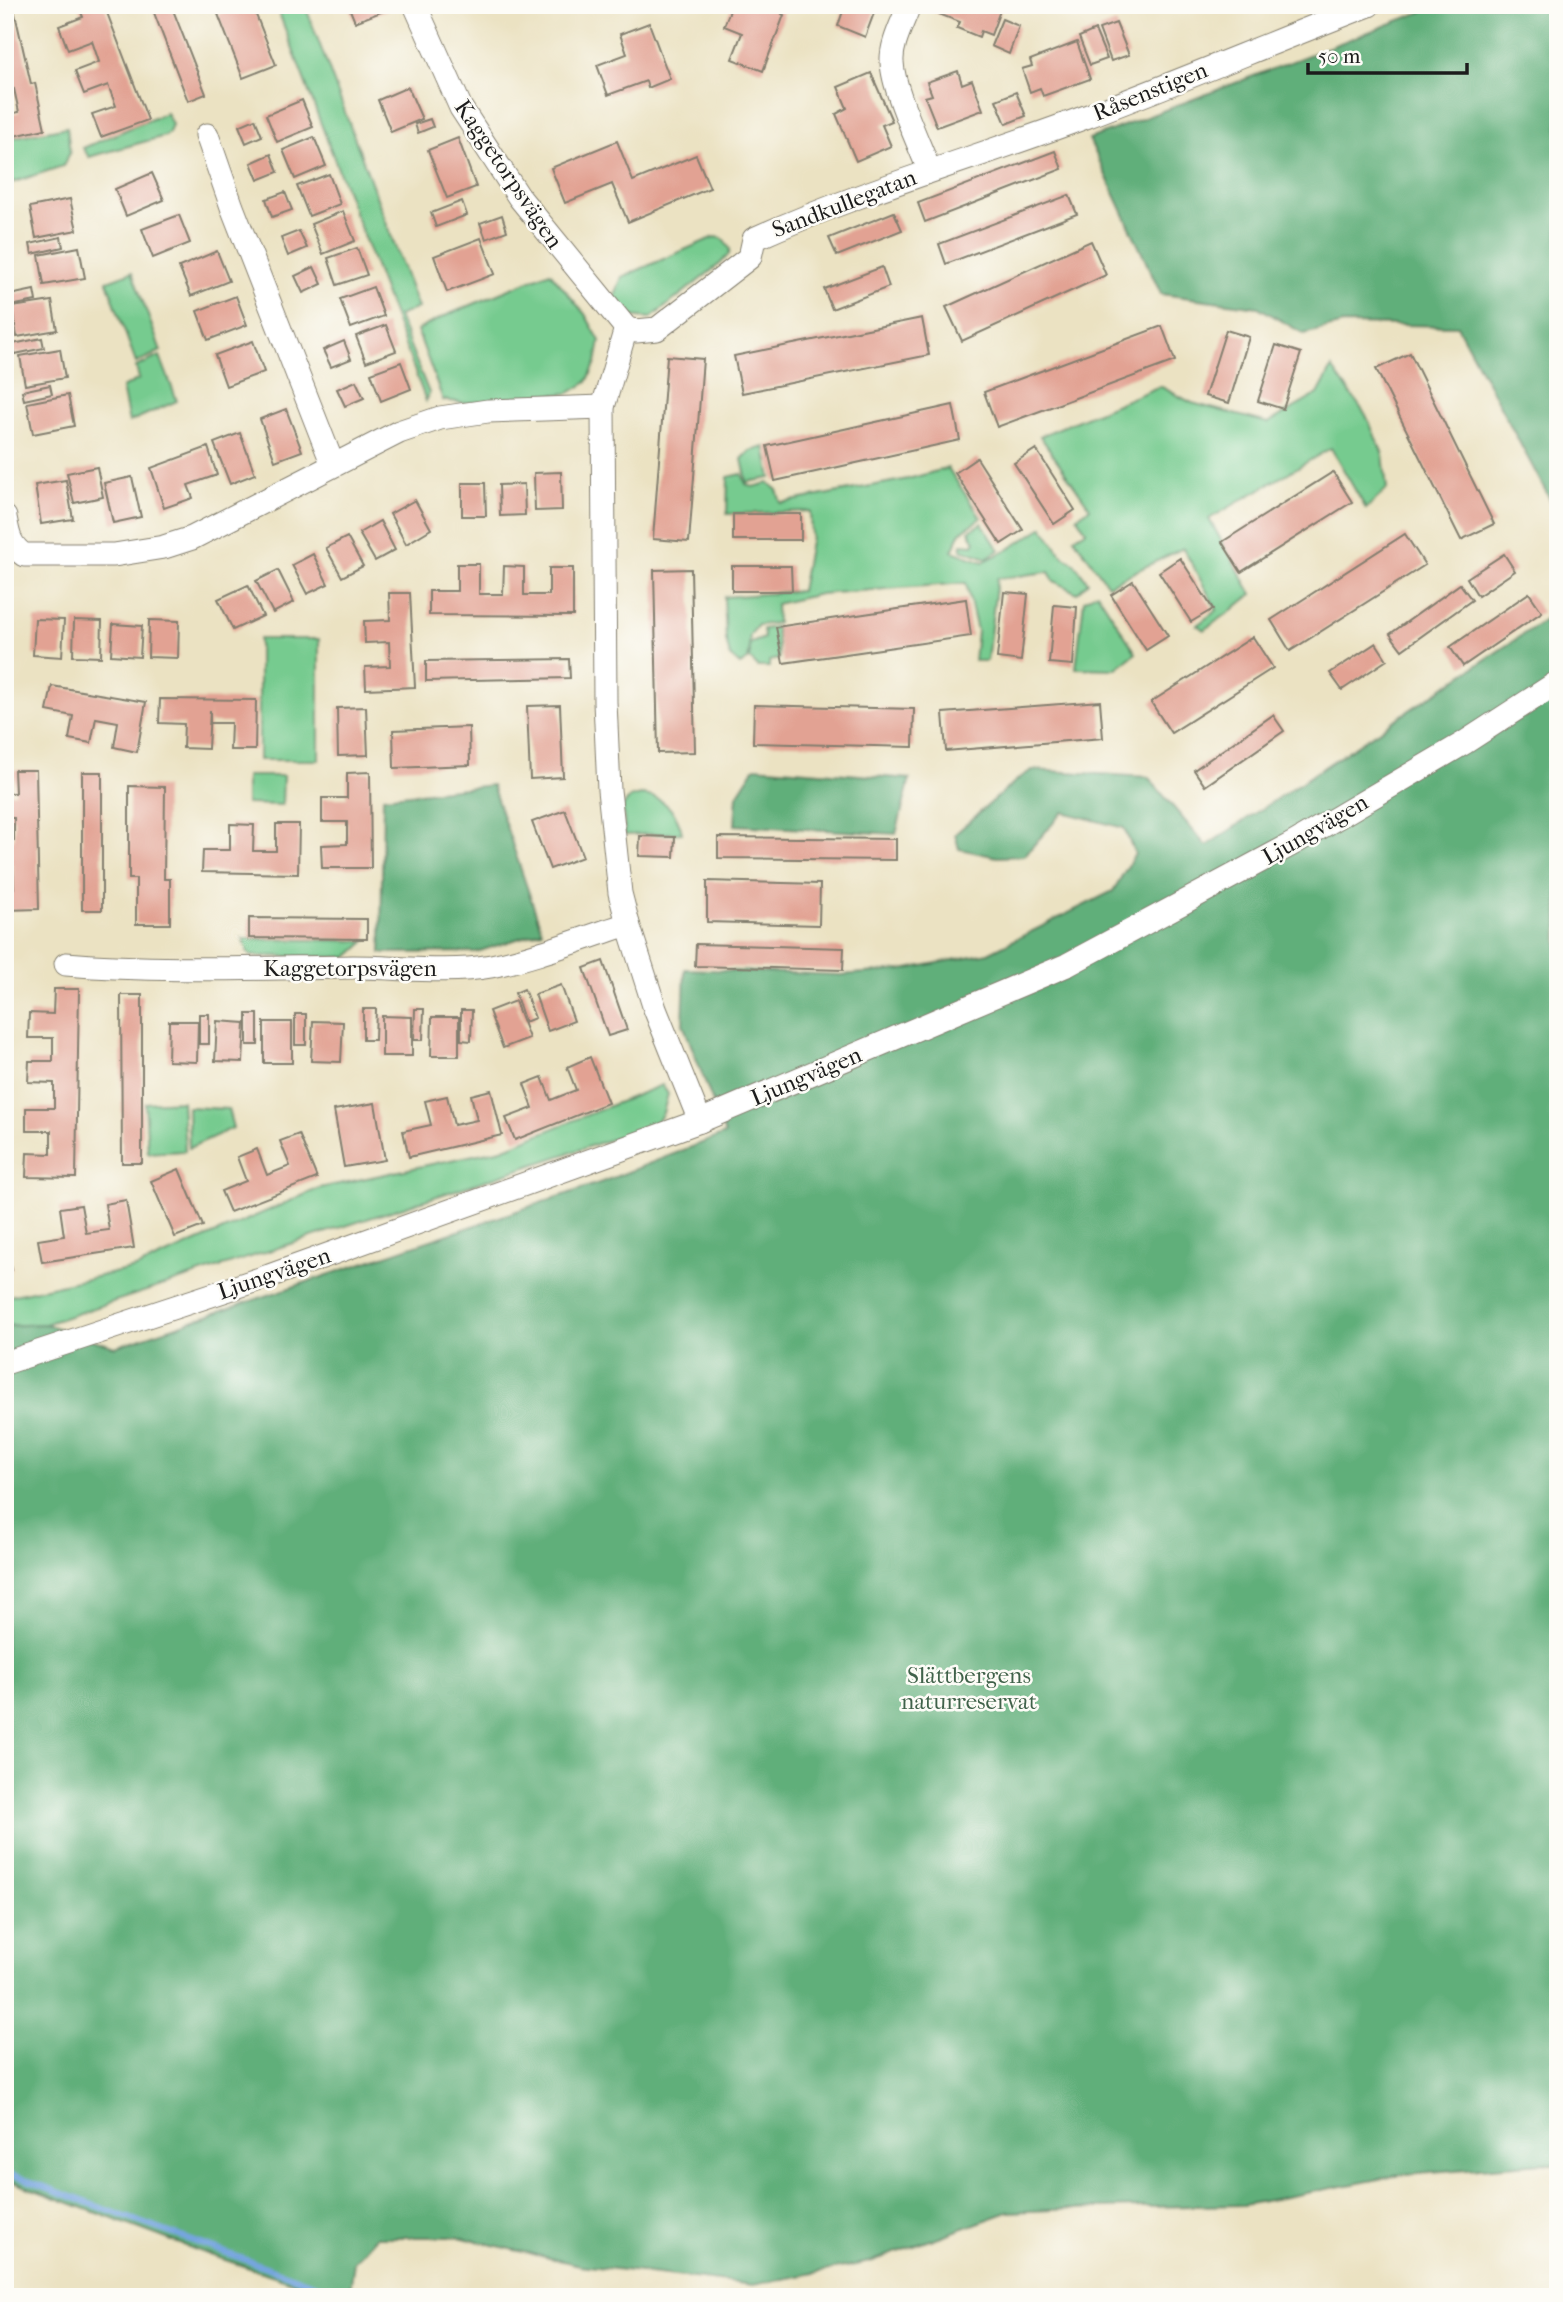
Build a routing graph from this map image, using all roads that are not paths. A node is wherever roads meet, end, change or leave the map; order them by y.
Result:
1 (415, 5) edge
2 (909, 5) edge
3 (1369, 5) edge
4 (208, 135) dead end
5 (929, 170) junction
6 (626, 328) junction
7 (603, 407) junction
8 (334, 465) junction
9 (5, 517) edge
10 (1558, 682) edge
11 (628, 924) junction
12 (66, 964) dead end
13 (700, 1121) junction
14 (5, 1363) edge

1 - 6 street, Kaggetorpsvägen
2 - 5 street, Sandkullegatan
3 - 5 street, Råsenstigen
4 - 8 street
5 - 6 street, Sandkullegatan
6 - 7 street
7 - 8 street
7 - 11 street
8 - 9 street
10 - 13 street, Ljungvägen
11 - 12 street, Kaggetorpsvägen
11 - 13 street
13 - 14 street, Ljungvägen

